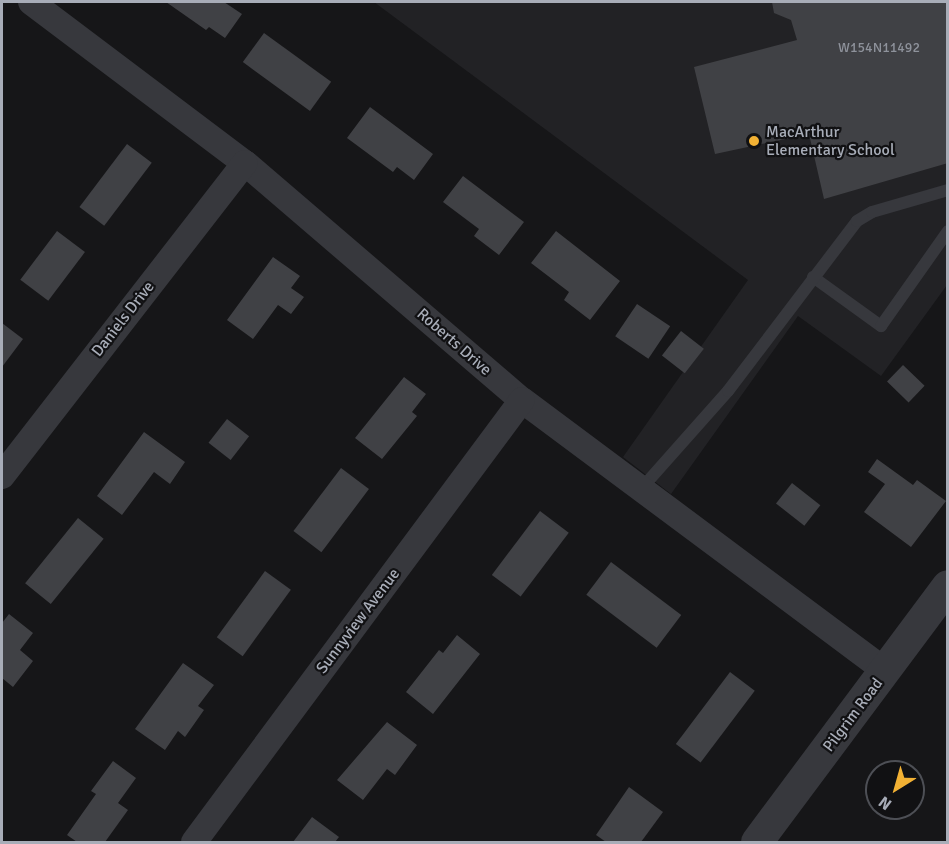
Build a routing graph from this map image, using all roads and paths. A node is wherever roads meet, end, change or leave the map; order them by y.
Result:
1 (31, 2) edge
2 (245, 163) junction
3 (945, 191) edge
4 (948, 231) edge
5 (813, 278) junction
6 (522, 400) junction
7 (2, 476) edge
8 (641, 489) junction
9 (948, 586) edge
10 (885, 671) junction
11 (194, 843) edge
12 (757, 843) edge

1 - 2 street, Roberts Drive
2 - 6 street, Roberts Drive
2 - 7 street, Daniels Drive
3 - 5 lane
4 - 5 lane
5 - 8 lane
6 - 8 street, Roberts Drive
6 - 11 street, Sunnyview Avenue
8 - 10 street, Roberts Drive
9 - 10 street, Pilgrim Road
10 - 12 street, Pilgrim Road

